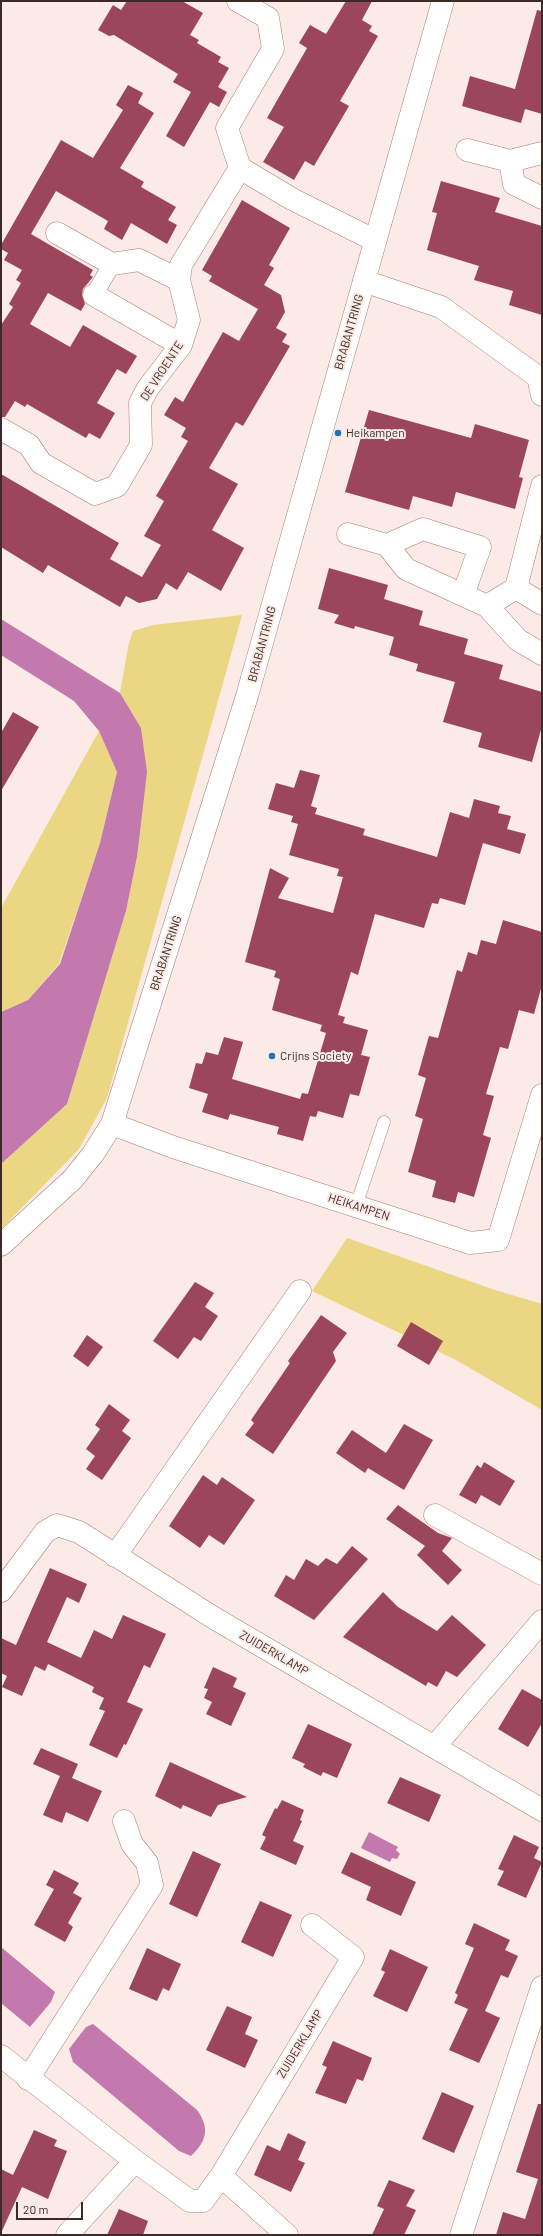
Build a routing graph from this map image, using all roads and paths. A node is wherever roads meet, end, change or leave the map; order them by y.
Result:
1 (238, 1) edge
2 (444, 1) edge
3 (467, 150) dead end
4 (542, 153) edge
5 (510, 161) junction
6 (240, 168) junction
7 (542, 198) edge
8 (57, 233) dead end
9 (374, 240) junction
10 (112, 264) junction
11 (179, 280) junction
12 (364, 281) junction
13 (94, 295) joint
14 (181, 345) junction
15 (541, 382) edge
16 (1, 429) edge
17 (542, 486) edge
18 (348, 534) dead end
19 (387, 544) junction
20 (516, 588) junction
21 (462, 595) junction
22 (542, 604) edge
23 (487, 606) junction
24 (542, 654) edge
25 (542, 1095) edge
26 (384, 1122) dead end
27 (112, 1124) junction
28 (537, 1132) edge
29 (356, 1206) junction
30 (1, 1245) edge
31 (300, 1291) dead end
32 (435, 1515) dead end
33 (115, 1556) junction
34 (542, 1574) edge
35 (1, 1591) edge
36 (542, 1621) edge
37 (435, 1746) junction
38 (542, 1810) edge
39 (124, 1821) dead end
40 (312, 1925) dead end
41 (542, 1987) edge
42 (1, 2056) edge
43 (28, 2079) junction
44 (135, 2161) junction
45 (221, 2176) junction
46 (67, 2235) edge
47 (287, 2235) edge
48 (461, 2235) edge

1 - 6 street
2 - 9 street, BRABANTRING
3 - 5 street
4 - 5 street
5 - 7 street
6 - 9 street
6 - 11 street, DE VROENTE
8 - 10 street
9 - 12 street, BRABANTRING
10 - 11 street
10 - 13 street
11 - 14 street, DE VROENTE
12 - 15 street
12 - 27 street, BRABANTRING
13 - 14 street
14 - 16 street, DE VROENTE
17 - 20 street
18 - 19 street
19 - 21 street
19 - 21 street
20 - 22 street
20 - 23 street
21 - 23 street
23 - 24 street
25 - 28 street, HEIKAMPEN
26 - 29 lane
27 - 29 street, HEIKAMPEN
27 - 30 street, BRABANTRING
28 - 29 street, HEIKAMPEN
31 - 33 street
32 - 34 street
33 - 35 street, ZUIDERKLAMP
33 - 37 street, ZUIDERKLAMP
36 - 37 street
37 - 38 street, ZUIDERKLAMP
39 - 43 street
40 - 45 street, ZUIDERKLAMP
41 - 48 street
42 - 43 street, ZUIDERKLAMP
43 - 44 street, ZUIDERKLAMP
44 - 45 street, ZUIDERKLAMP
44 - 46 street
45 - 47 street

